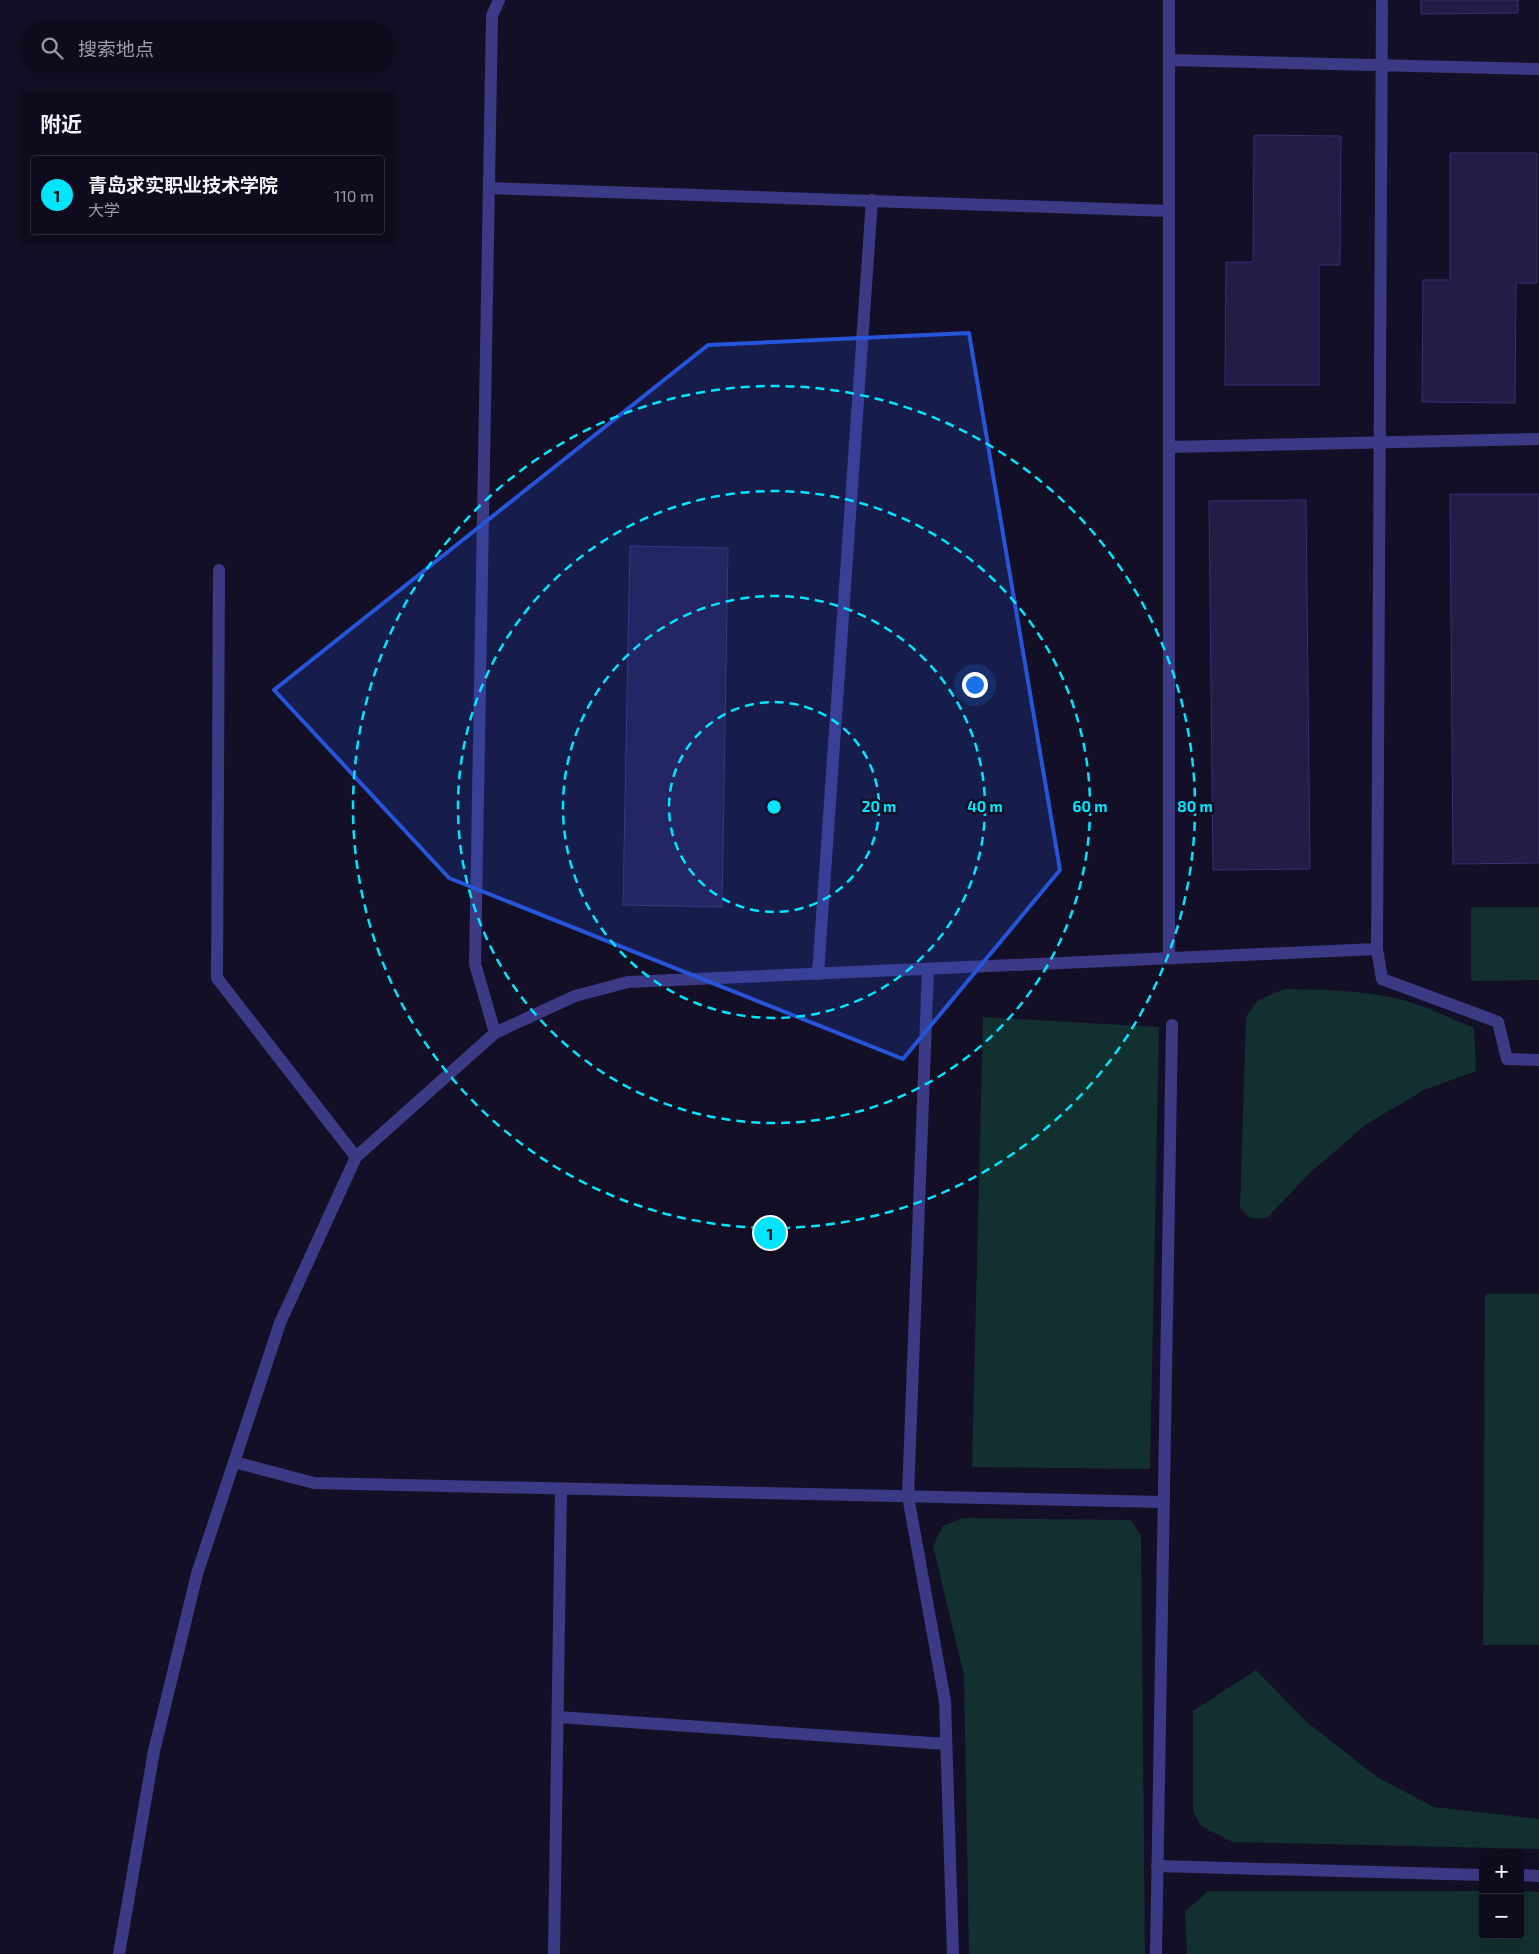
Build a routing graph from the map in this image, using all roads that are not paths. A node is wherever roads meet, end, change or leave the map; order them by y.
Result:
1 (499, 0) edge
2 (1169, 0) edge
3 (1382, 0) edge
4 (1169, 60) junction
5 (1382, 65) junction
6 (1539, 69) edge
7 (489, 188) junction
8 (872, 200) junction
9 (1169, 211) junction
10 (1539, 440) edge
11 (1379, 443) junction
12 (1169, 447) junction
13 (219, 570) dead end
14 (1376, 949) junction
15 (1169, 958) junction
16 (928, 969) junction
17 (818, 974) junction
18 (1172, 1025) dead end
19 (495, 1033) junction
20 (1539, 1060) edge
21 (356, 1157) junction
22 (234, 1462) junction
23 (561, 1489) junction
24 (908, 1496) junction
25 (1164, 1502) junction
26 (558, 1717) junction
27 (946, 1744) junction
28 (1157, 1866) junction
29 (1479, 1874) edge
30 (1524, 1876) edge
31 (1539, 1876) edge
32 (119, 1954) edge
33 (554, 1954) edge
34 (953, 1954) edge
35 (1156, 1954) edge

1 - 7 lane
2 - 4 lane
3 - 5 lane
4 - 5 lane
4 - 9 lane
5 - 6 lane
5 - 11 lane
7 - 8 lane
7 - 19 lane
8 - 9 lane
8 - 17 lane
9 - 12 lane
10 - 11 lane
11 - 12 lane
11 - 14 lane
12 - 15 lane
13 - 21 lane
14 - 15 lane
14 - 20 lane
15 - 16 lane
16 - 17 lane
16 - 24 lane
17 - 19 lane
18 - 25 lane
19 - 21 lane
21 - 22 lane
22 - 23 lane
22 - 32 lane
23 - 24 lane
23 - 26 lane
24 - 25 lane
24 - 27 lane
25 - 28 lane
26 - 27 lane
26 - 33 lane
27 - 34 lane
28 - 29 lane
28 - 35 lane
30 - 31 lane

